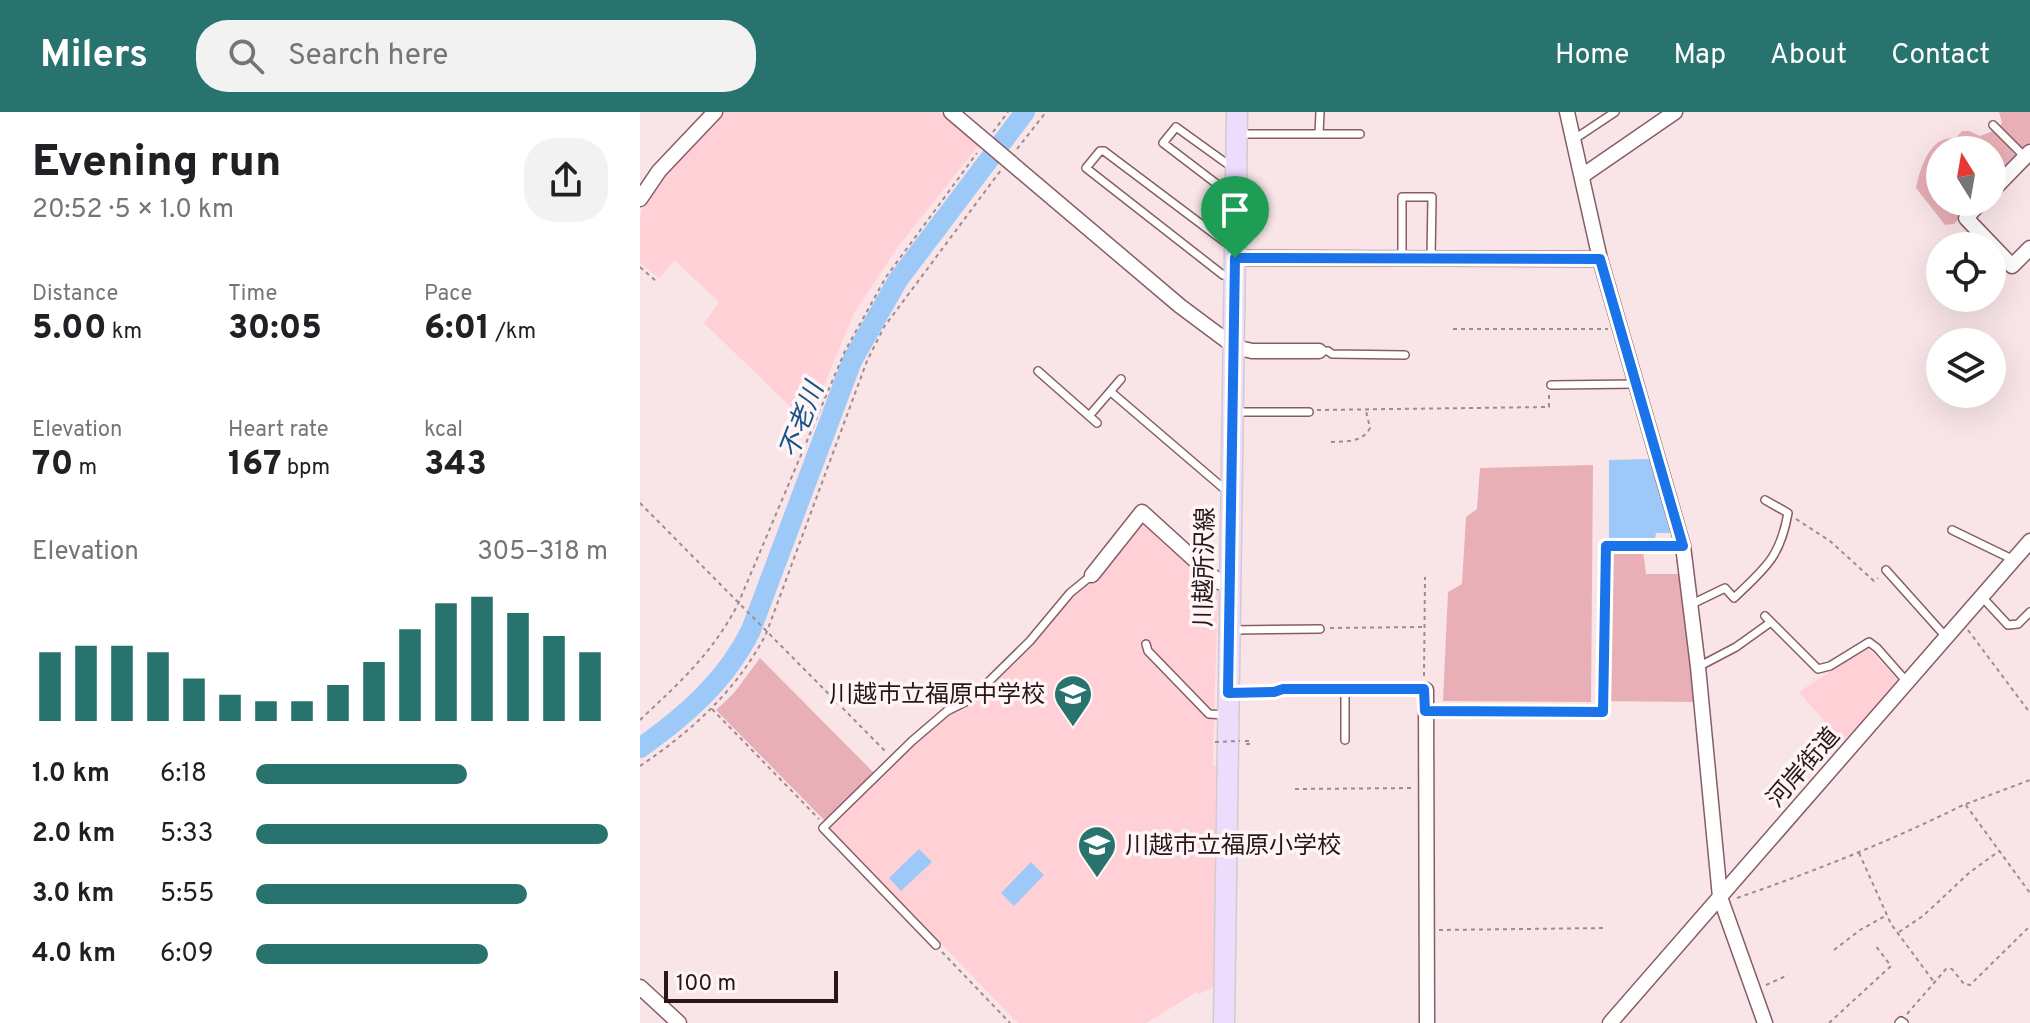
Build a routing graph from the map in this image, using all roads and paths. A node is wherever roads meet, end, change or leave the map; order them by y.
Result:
1 (715, 112) edge
2 (951, 112) edge
3 (1008, 112) edge
4 (1046, 112) edge
5 (1237, 112) edge
6 (1320, 112) edge
7 (1567, 112) edge
8 (1615, 112) edge
9 (1675, 112) edge
10 (1993, 125) dead end
11 (1236, 134) junction
12 (1319, 134) junction
13 (1360, 134) dead end
14 (1573, 140) junction
15 (988, 141) junction
16 (2027, 154) edge
17 (1011, 156) junction
18 (1235, 163) junction
19 (1582, 176) junction
20 (2006, 176) edge
21 (1236, 193) junction
22 (640, 199) edge
23 (1968, 216) edge
24 (2030, 248) edge
25 (1402, 259) junction
26 (1431, 259) junction
27 (1600, 259) junction
28 (1235, 261) junction
29 (640, 267) edge
30 (656, 281) dead end
31 (1453, 329) dead end
32 (1621, 329) junction
33 (1235, 347) junction
34 (1319, 351) joint
35 (1405, 355) dead end
36 (1038, 371) dead end
37 (1121, 379) dead end
38 (1637, 384) junction
39 (1551, 385) joint
40 (1111, 392) junction
41 (1365, 410) junction
42 (1234, 412) junction
43 (1309, 412) joint
44 (1089, 416) junction
45 (1097, 423) dead end
46 (1331, 442) dead end
47 (1232, 490) junction
48 (1765, 500) dead end
49 (640, 503) edge
50 (1787, 517) junction
51 (1952, 530) dead end
52 (2029, 544) edge
53 (1683, 546) junction
54 (2014, 560) junction
55 (1886, 570) joint
56 (1092, 575) joint
57 (1425, 577) dead end
58 (1231, 584) junction
59 (1982, 597) junction
60 (739, 603) junction
61 (1692, 604) junction
62 (2030, 612) edge
63 (1961, 620) junction
64 (1425, 627) junction
65 (765, 629) junction
66 (1320, 629) joint
67 (1229, 630) junction
68 (1946, 637) junction
69 (1146, 644) dead end
70 (1698, 667) junction
71 (1907, 682) junction
72 (1345, 688) junction
73 (1425, 690) junction
74 (1228, 693) junction
75 (711, 709) junction
76 (1425, 711) junction
77 (2030, 713) edge
78 (1228, 715) junction
79 (640, 720) edge
80 (1345, 740) dead end
81 (1215, 742) dead end
82 (1240, 744) dead end
83 (893, 759) junction
84 (640, 766) edge
85 (2030, 781) edge
86 (1425, 788) junction
87 (1295, 789) dead end
88 (1965, 804) junction
89 (826, 826) junction
90 (1999, 850) junction
91 (1859, 852) junction
92 (2030, 893) edge
93 (1720, 897) junction
94 (1887, 915) junction
95 (2030, 926) edge
96 (1606, 928) dead end
97 (1425, 930) junction
98 (1898, 932) junction
99 (936, 945) joint
100 (1875, 945) dead end
101 (1834, 950) dead end
102 (1788, 975) dead end
103 (1934, 982) junction
104 (640, 987) edge
105 (1754, 990) junction
106 (1901, 1022) edge
107 (679, 1023) edge
108 (1010, 1023) edge
109 (1224, 1023) edge
110 (1427, 1023) edge
111 (1610, 1023) edge
112 (1765, 1023) edge
113 (1829, 1023) edge

1 - 22 street
2 - 15 street
3 - 15 path
4 - 17 path
5 - 11 main road, 川越所沢線
6 - 12 lane
7 - 14 street
8 - 14 lane
9 - 19 street
10 - 16 lane
11 - 12 lane
11 - 18 main road, 川越所沢線
12 - 13 lane
14 - 19 street
15 - 17 street
15 - 60 path
16 - 20 street
17 - 33 street
17 - 65 path
18 - 21 main road, 川越所沢線
18 - 21 lane
19 - 27 street
21 - 28 main road, 川越所沢線
23 - 24 street
25 - 26 street
25 - 26 lane
25 - 28 street
26 - 27 street
27 - 32 street
28 - 28 lane
28 - 33 main road, 川越所沢線
29 - 30 path
31 - 32 path
32 - 38 street
33 - 34 street
33 - 42 main road, 川越所沢線
34 - 35 lane
36 - 44 lane
37 - 40 lane
38 - 39 lane
38 - 53 street
39 - 41 path
40 - 44 lane
40 - 47 lane
41 - 43 path
41 - 46 path
42 - 43 lane
42 - 47 main road, 川越所沢線
44 - 45 lane
47 - 58 main road, 川越所沢線
48 - 50 lane
49 - 60 path
50 - 55 path
50 - 61 lane
51 - 54 lane
52 - 54 street, 河岸街道
53 - 61 street
53 - 76 path
54 - 59 street, 河岸街道
55 - 68 lane
56 - 58 street
56 - 83 lane
57 - 64 path
58 - 67 main road, 川越所沢線
59 - 62 lane
59 - 63 street, 河岸街道
60 - 65 path
60 - 79 path
61 - 70 street
63 - 68 street, 河岸街道
63 - 77 path
64 - 66 path
64 - 73 path
65 - 75 path
65 - 83 path
66 - 67 lane
67 - 74 main road, 川越所沢線
68 - 71 street, 河岸街道
69 - 78 lane
70 - 71 lane
70 - 93 street
71 - 93 street, 河岸街道
72 - 73 lane
72 - 74 lane
72 - 80 lane
73 - 76 street
74 - 78 main road, 川越所沢線
75 - 84 path
75 - 89 path
76 - 86 street
78 - 109 main road, 川越所沢線
81 - 82 path, bridge
83 - 89 lane
85 - 88 path
86 - 87 path
86 - 97 street
88 - 90 path
88 - 91 path
89 - 99 lane
90 - 92 path
90 - 98 path
91 - 93 path
91 - 94 path
93 - 105 street
93 - 111 street, 河岸街道
94 - 98 path
94 - 101 path
95 - 103 path
96 - 97 path
97 - 110 street
98 - 103 path
99 - 108 path
100 - 113 path
102 - 105 path
103 - 106 path
104 - 107 street
105 - 112 street

